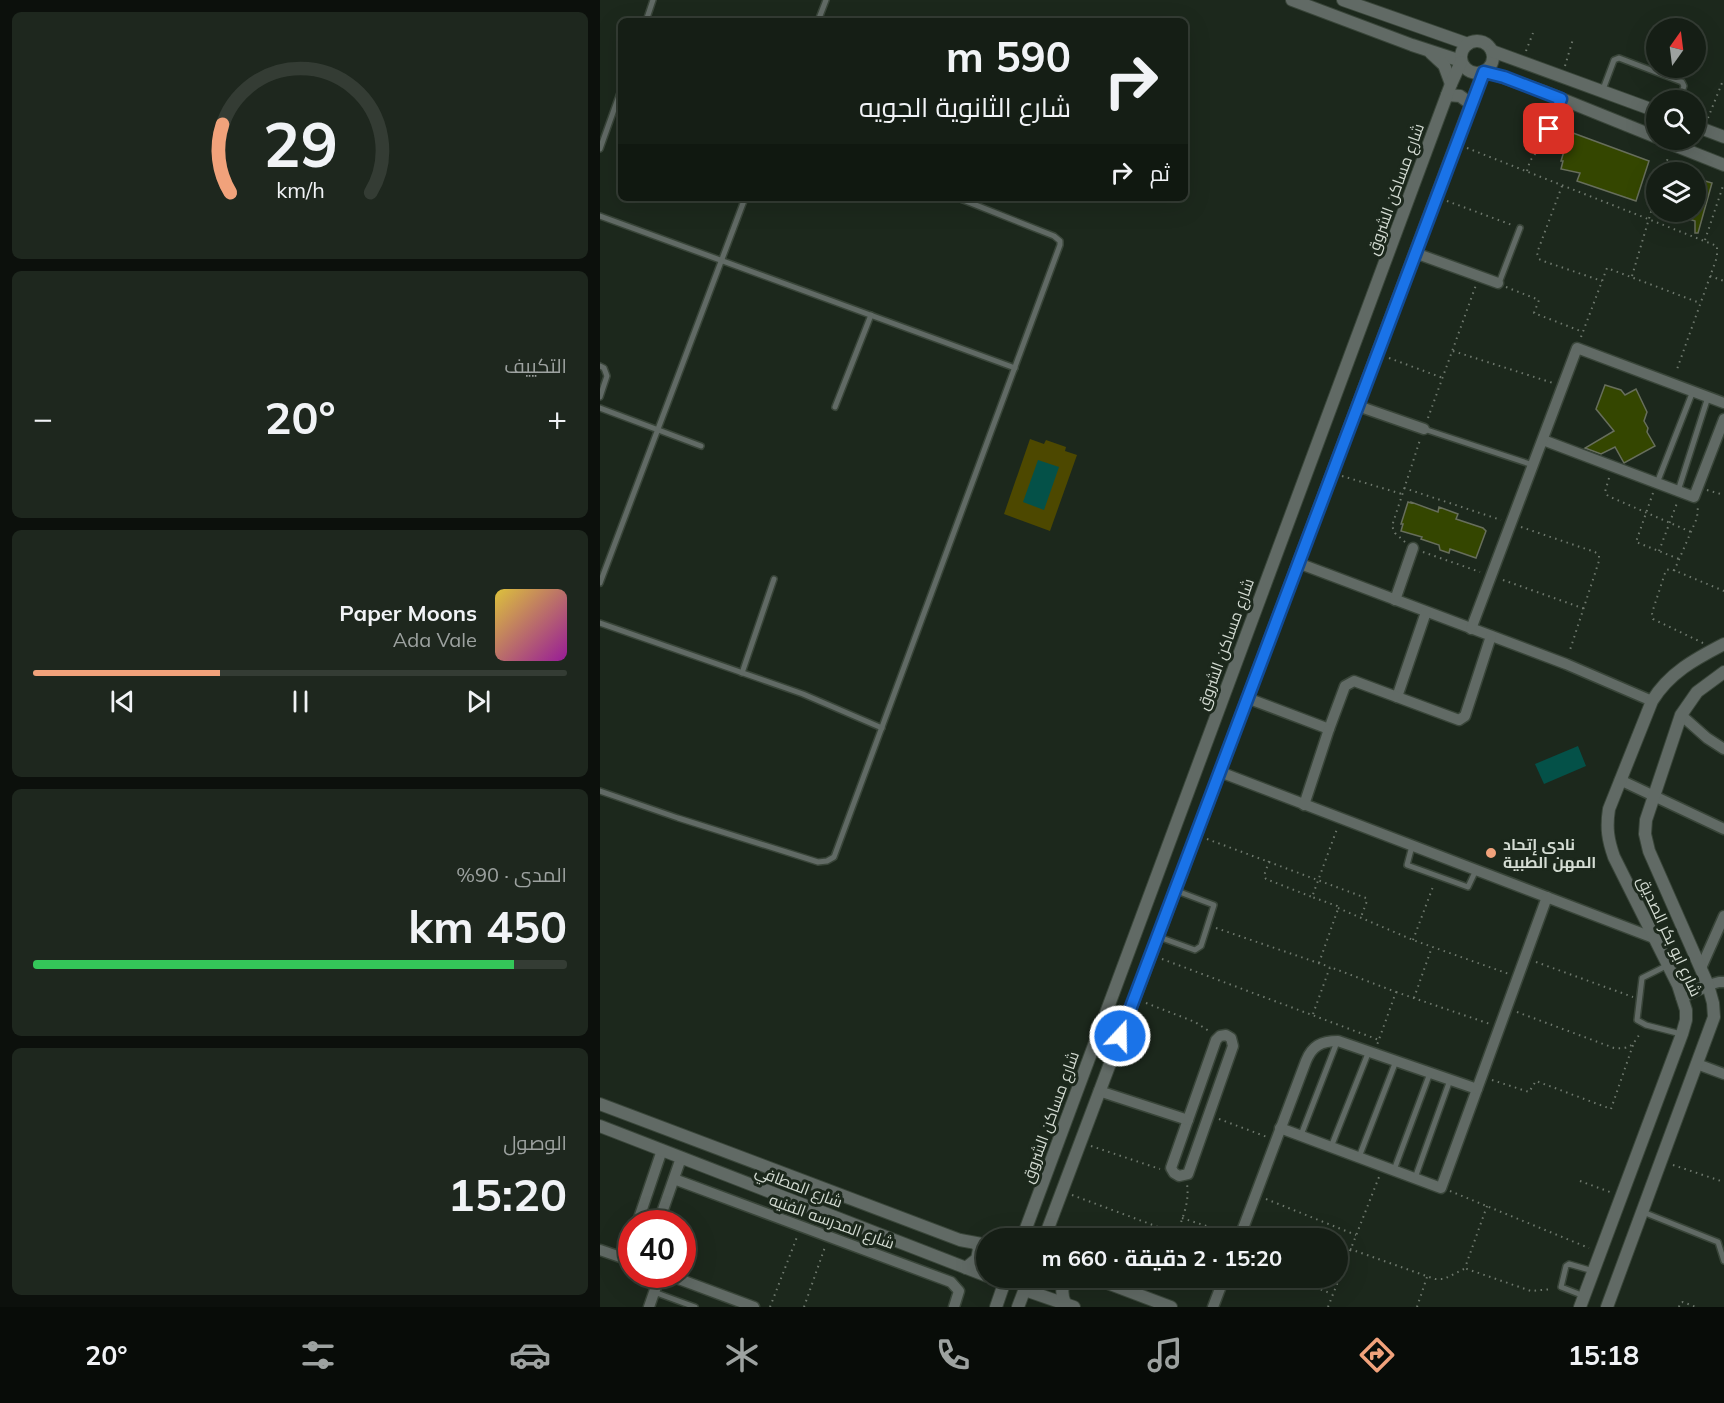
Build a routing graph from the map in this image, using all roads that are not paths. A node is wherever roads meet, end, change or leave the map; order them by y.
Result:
1 (653, 0) edge
2 (826, 0) edge
3 (1292, 0) edge
4 (1343, 0) edge
5 (647, 18) edge
6 (819, 18) edge
7 (1468, 44) junction
8 (1428, 50) junction
9 (1492, 51) junction
10 (1461, 61) junction
11 (1484, 72) junction
12 (1449, 89) junction
13 (1683, 90) edge
14 (1602, 92) junction
15 (618, 98) edge
16 (1561, 99) junction
17 (1471, 104) junction
18 (1646, 107) edge
19 (1706, 131) edge
20 (1646, 133) edge
21 (1724, 137) edge
22 (1544, 145) road end
23 (600, 149) edge
24 (1687, 150) edge
25 (1724, 165) edge
26 (744, 201) edge
27 (966, 201) edge
28 (600, 216) edge
29 (1520, 228) road end
30 (1415, 253) junction
31 (721, 260) junction
32 (1498, 283) joint
33 (871, 315) junction
34 (600, 366) edge
35 (1015, 368) junction
36 (1694, 391) junction
37 (600, 397) edge
38 (1708, 397) junction
39 (1724, 403) edge
40 (1358, 406) junction
41 (835, 407) dead end
42 (600, 408) edge
43 (1724, 419) edge
44 (657, 428) junction
45 (1424, 429) joint
46 (1542, 440) junction
47 (701, 446) dead end
48 (1533, 465) junction
49 (1657, 483) junction
50 (1680, 491) junction
51 (1413, 548) road end
52 (1298, 563) junction
53 (774, 579) dead end
54 (600, 583) edge
55 (1260, 597) junction
56 (1395, 600) junction
57 (1282, 606) junction
58 (1426, 612) junction
59 (600, 623) edge
60 (1249, 626) junction
61 (1471, 629) junction
62 (1272, 632) junction
63 (1491, 636) junction
64 (1719, 647) edge
65 (1724, 672) edge
66 (742, 673) junction
67 (1397, 697) junction
68 (1247, 698) junction
69 (1652, 700) junction
70 (1681, 715) junction
71 (882, 728) junction
72 (1329, 729) junction
73 (1724, 749) edge
74 (1220, 772) junction
75 (1620, 780) junction
76 (600, 791) edge
77 (1654, 796) junction
78 (1304, 805) junction
79 (1724, 829) edge
80 (1412, 846) junction
81 (1476, 870) junction
82 (1175, 890) junction
83 (1547, 897) junction
84 (1724, 916) edge
85 (1158, 937) junction
86 (1654, 938) junction
87 (1668, 966) junction
88 (1701, 968) junction
89 (1724, 982) edge
90 (1708, 986) junction
91 (1682, 997) junction
92 (1682, 1034) junction
93 (1338, 1041) junction
94 (1371, 1052) junction
95 (1396, 1060) junction
96 (1698, 1064) junction
97 (1431, 1073) junction
98 (1724, 1074) edge
99 (1450, 1080) junction
100 (1477, 1089) junction
101 (1099, 1091) junction
102 (600, 1104) edge
103 (1188, 1120) junction
104 (600, 1126) edge
105 (1280, 1128) junction
106 (1301, 1135) junction
107 (1331, 1147) junction
108 (662, 1150) junction
109 (1359, 1157) junction
110 (681, 1158) junction
111 (1388, 1168) junction
112 (1414, 1178) junction
113 (674, 1179) junction
114 (642, 1210) edge
115 (663, 1210) edge
116 (1643, 1212) junction
117 (1026, 1228) edge
118 (1048, 1228) edge
119 (1243, 1228) edge
120 (976, 1243) edge
121 (600, 1250) edge
122 (618, 1256) edge
123 (976, 1260) edge
124 (1724, 1261) edge
125 (966, 1268) junction
126 (1593, 1271) junction
127 (976, 1272) edge
128 (696, 1286) edge
129 (655, 1288) edge
130 (1003, 1288) edge
131 (1025, 1288) edge
132 (1035, 1288) edge
133 (1063, 1288) edge
134 (1121, 1288) edge
135 (1220, 1288) edge
136 (654, 1292) junction
137 (1582, 1301) edge
138 (1069, 1305) edge
139 (649, 1307) edge
140 (695, 1307) edge
141 (751, 1307) edge
142 (954, 1307) edge
143 (996, 1307) edge
144 (1018, 1307) edge
145 (1171, 1307) edge
146 (1213, 1307) edge
147 (1608, 1307) edge

1 - 5 lane
2 - 6 lane
3 - 8 street
4 - 7 street
7 - 9 street
7 - 10 street
8 - 10 street
8 - 12 street
9 - 11 street
9 - 14 street
10 - 11 street
10 - 12 street, شارع مساكن الشروق
11 - 16 street
11 - 17 street
12 - 17 street
12 - 55 street, شارع مساكن الشروق
13 - 14 lane
14 - 18 street
15 - 23 lane
16 - 20 street
16 - 22 lane
17 - 30 street
19 - 21 street
24 - 25 street
26 - 31 lane
27 - 35 lane
28 - 31 lane
29 - 32 lane
30 - 32 street
30 - 40 street
31 - 33 lane
31 - 44 lane
33 - 35 lane
33 - 41 lane
34 - 37 lane
35 - 71 lane
36 - 38 street
36 - 46 street
36 - 49 lane
38 - 39 street
38 - 50 lane
40 - 45 street
40 - 52 street
42 - 44 lane
43 - 50 street
44 - 47 lane
44 - 54 lane
45 - 48 lane
46 - 48 street
46 - 49 street
48 - 61 street
49 - 50 street
51 - 56 street
52 - 56 street
52 - 57 street
53 - 66 lane
55 - 57 street
55 - 60 street, شارع مساكن الشروق
56 - 58 street
57 - 62 street
58 - 61 street
58 - 67 street
59 - 66 lane
60 - 62 street
60 - 117 street, شارع مساكن الشروق
61 - 63 street
62 - 68 street
63 - 67 street
63 - 69 street
64 - 69 street, شارع ابو بكر الصديق
65 - 70 street, شارع ابو بكر الصديق
66 - 71 lane
67 - 72 street
68 - 72 street
68 - 74 street
69 - 75 street, شارع ابو بكر الصديق
70 - 73 street
70 - 77 street, شارع ابو بكر الصديق
71 - 76 lane
72 - 78 street
74 - 78 street
74 - 82 street
75 - 77 street
75 - 86 street, شارع ابو بكر الصديق
77 - 79 street
77 - 88 street, شارع ابو بكر الصديق
78 - 80 street
80 - 81 street
80 - 81 lane
81 - 83 street
82 - 85 street
82 - 85 lane
83 - 86 street
83 - 100 street
84 - 88 street
85 - 101 street
86 - 87 street, شارع ابو بكر الصديق
87 - 91 street, شارع ابو بكر الصديق
87 - 92 lane
88 - 90 street, شارع ابو بكر الصديق
89 - 90 street
90 - 91 street
90 - 96 street, شارع ابو بكر الصديق
91 - 92 street, شارع ابو بكر الصديق
92 - 126 street, شارع ابو بكر الصديق
93 - 94 street
93 - 105 street
93 - 106 lane
94 - 95 street
94 - 107 lane
95 - 97 street
95 - 109 lane
96 - 98 street
96 - 116 street, شارع ابو بكر الصديق
97 - 99 street
97 - 111 lane
99 - 100 street
99 - 112 lane
100 - 112 street
101 - 103 street
101 - 118 street
102 - 120 street, شارع المطافي
103 - 103 street
104 - 108 street, شارع المطافي
105 - 106 street
105 - 119 street
106 - 107 street
107 - 109 street
108 - 110 street, شارع المطافي
108 - 114 street
109 - 111 street
110 - 113 street
110 - 125 street, شارع المطافي
111 - 112 street
113 - 115 street
113 - 142 street, شارع المدرسه الفنيه
116 - 124 lane
116 - 147 street, شارع ابو بكر الصديق
121 - 122 street
123 - 125 street
125 - 127 street, شارع المطافي
126 - 137 street, شارع ابو بكر الصديق
126 - 137 lane
128 - 141 street
129 - 136 street
130 - 143 street
131 - 144 street
132 - 138 street
133 - 138 street
134 - 145 street
135 - 146 street
136 - 139 street
136 - 140 lane

